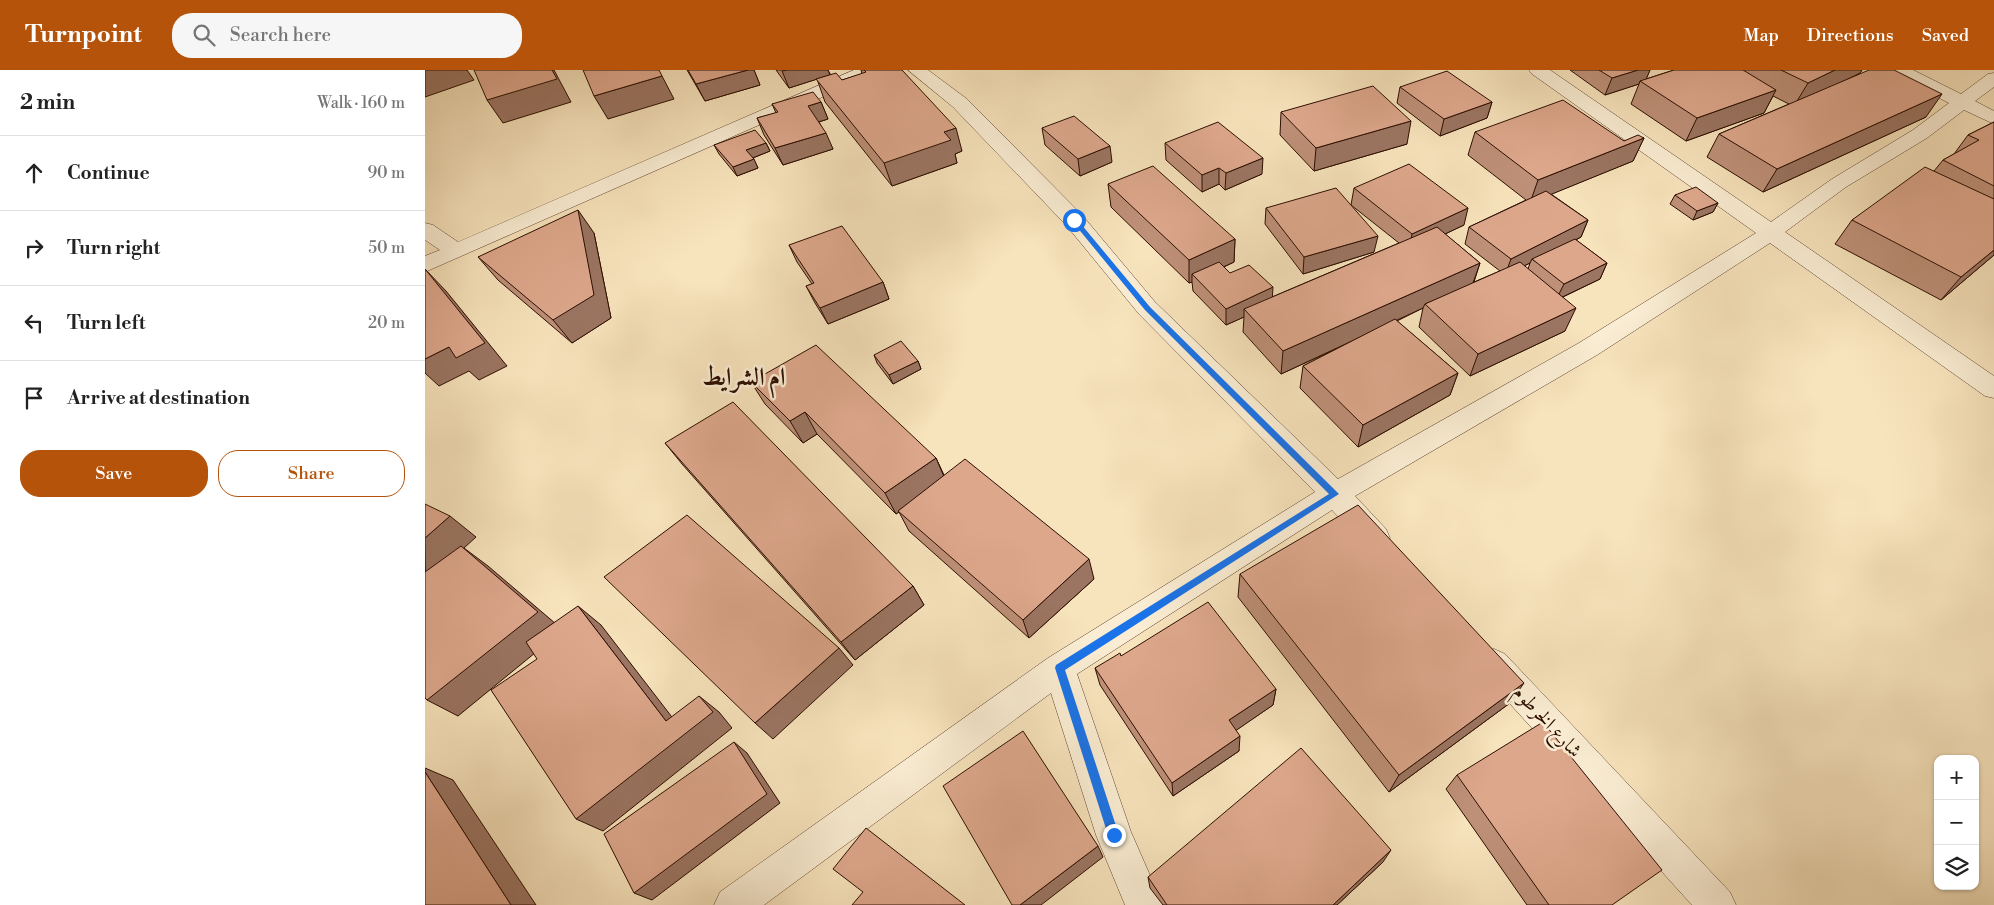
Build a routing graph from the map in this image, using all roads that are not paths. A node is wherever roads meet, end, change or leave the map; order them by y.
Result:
1 (869, 70) edge
2 (917, 70) edge
3 (1538, 70) edge
4 (1899, 70) edge
5 (1994, 78) edge
6 (1961, 103) junction
7 (1994, 118) edge
8 (425, 230) edge
9 (1772, 232) junction
10 (455, 250) junction
11 (425, 265) edge
12 (1994, 389) edge
13 (1335, 494) junction
14 (1396, 559) edge
15 (1476, 646) edge
16 (1059, 668) junction
17 (733, 905) edge
18 (1144, 905) edge
19 (1717, 905) edge

1 - 10 street
2 - 13 street
3 - 9 street
4 - 6 street
5 - 6 street
6 - 7 street
6 - 9 street
8 - 10 street
9 - 12 street
9 - 13 street
10 - 11 street
13 - 14 street
13 - 16 street
15 - 19 street, شارع الخرطوم
16 - 17 street
16 - 18 street

